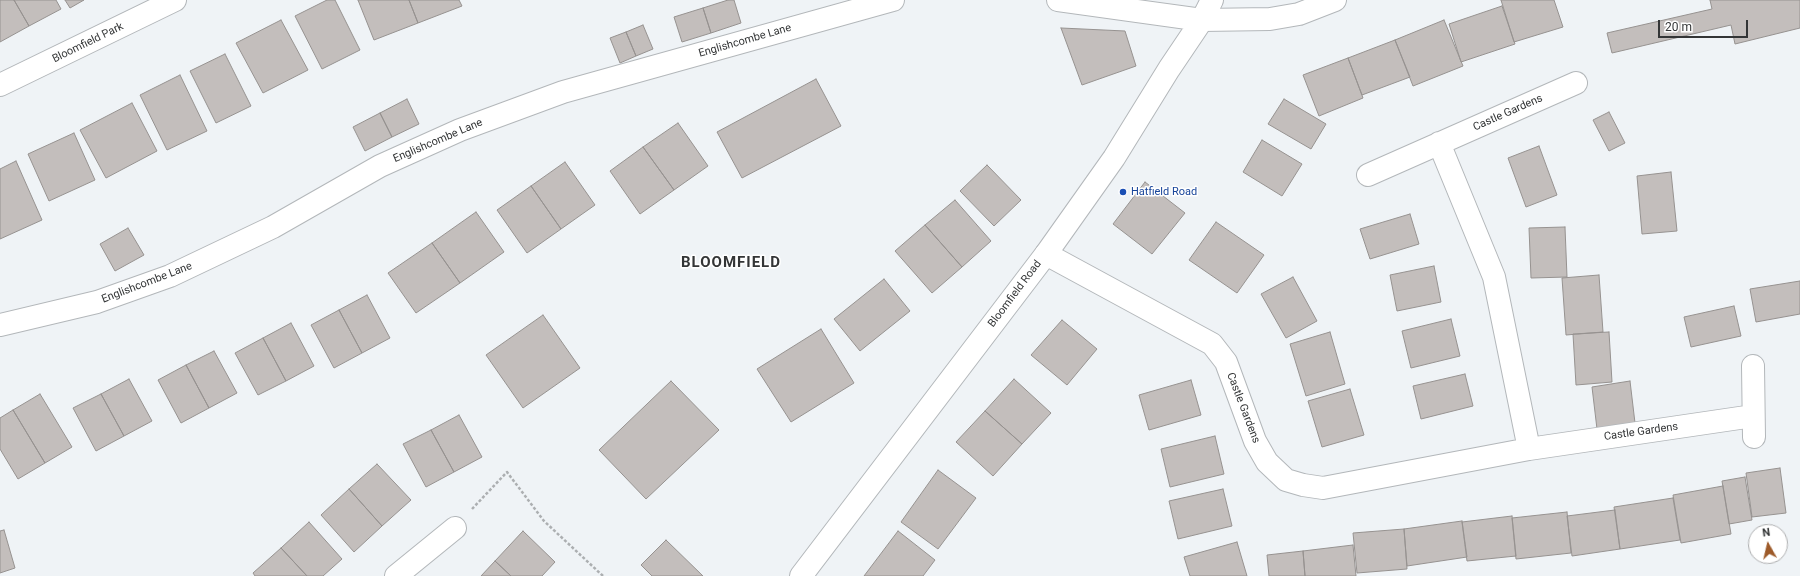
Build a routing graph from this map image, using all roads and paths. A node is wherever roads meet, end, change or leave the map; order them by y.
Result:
1 (175, 0) edge
2 (893, 0) edge
3 (1058, 0) edge
4 (1212, 0) edge
5 (1335, 0) edge
6 (1202, 20) junction
7 (1576, 83) dead end
8 (0, 85) edge
9 (1439, 143) junction
10 (1368, 175) dead end
11 (1046, 254) junction
12 (0, 325) edge
13 (1753, 366) dead end
14 (1754, 416) junction
15 (1754, 438) dead end
16 (1530, 449) junction
17 (455, 528) joint
18 (396, 576) edge
19 (603, 576) edge
20 (801, 576) edge

1 - 8 street, Bloomfield Park
2 - 12 street, Englishcombe Lane
3 - 6 street
4 - 6 street, Bloomfield Road
5 - 6 street
6 - 11 street, Bloomfield Road
7 - 9 street, Castle Gardens
9 - 10 street, Castle Gardens
9 - 16 street
11 - 16 street, Castle Gardens
11 - 20 street, Bloomfield Road
13 - 14 street
14 - 15 street
14 - 16 street, Castle Gardens
17 - 18 street
17 - 19 path

